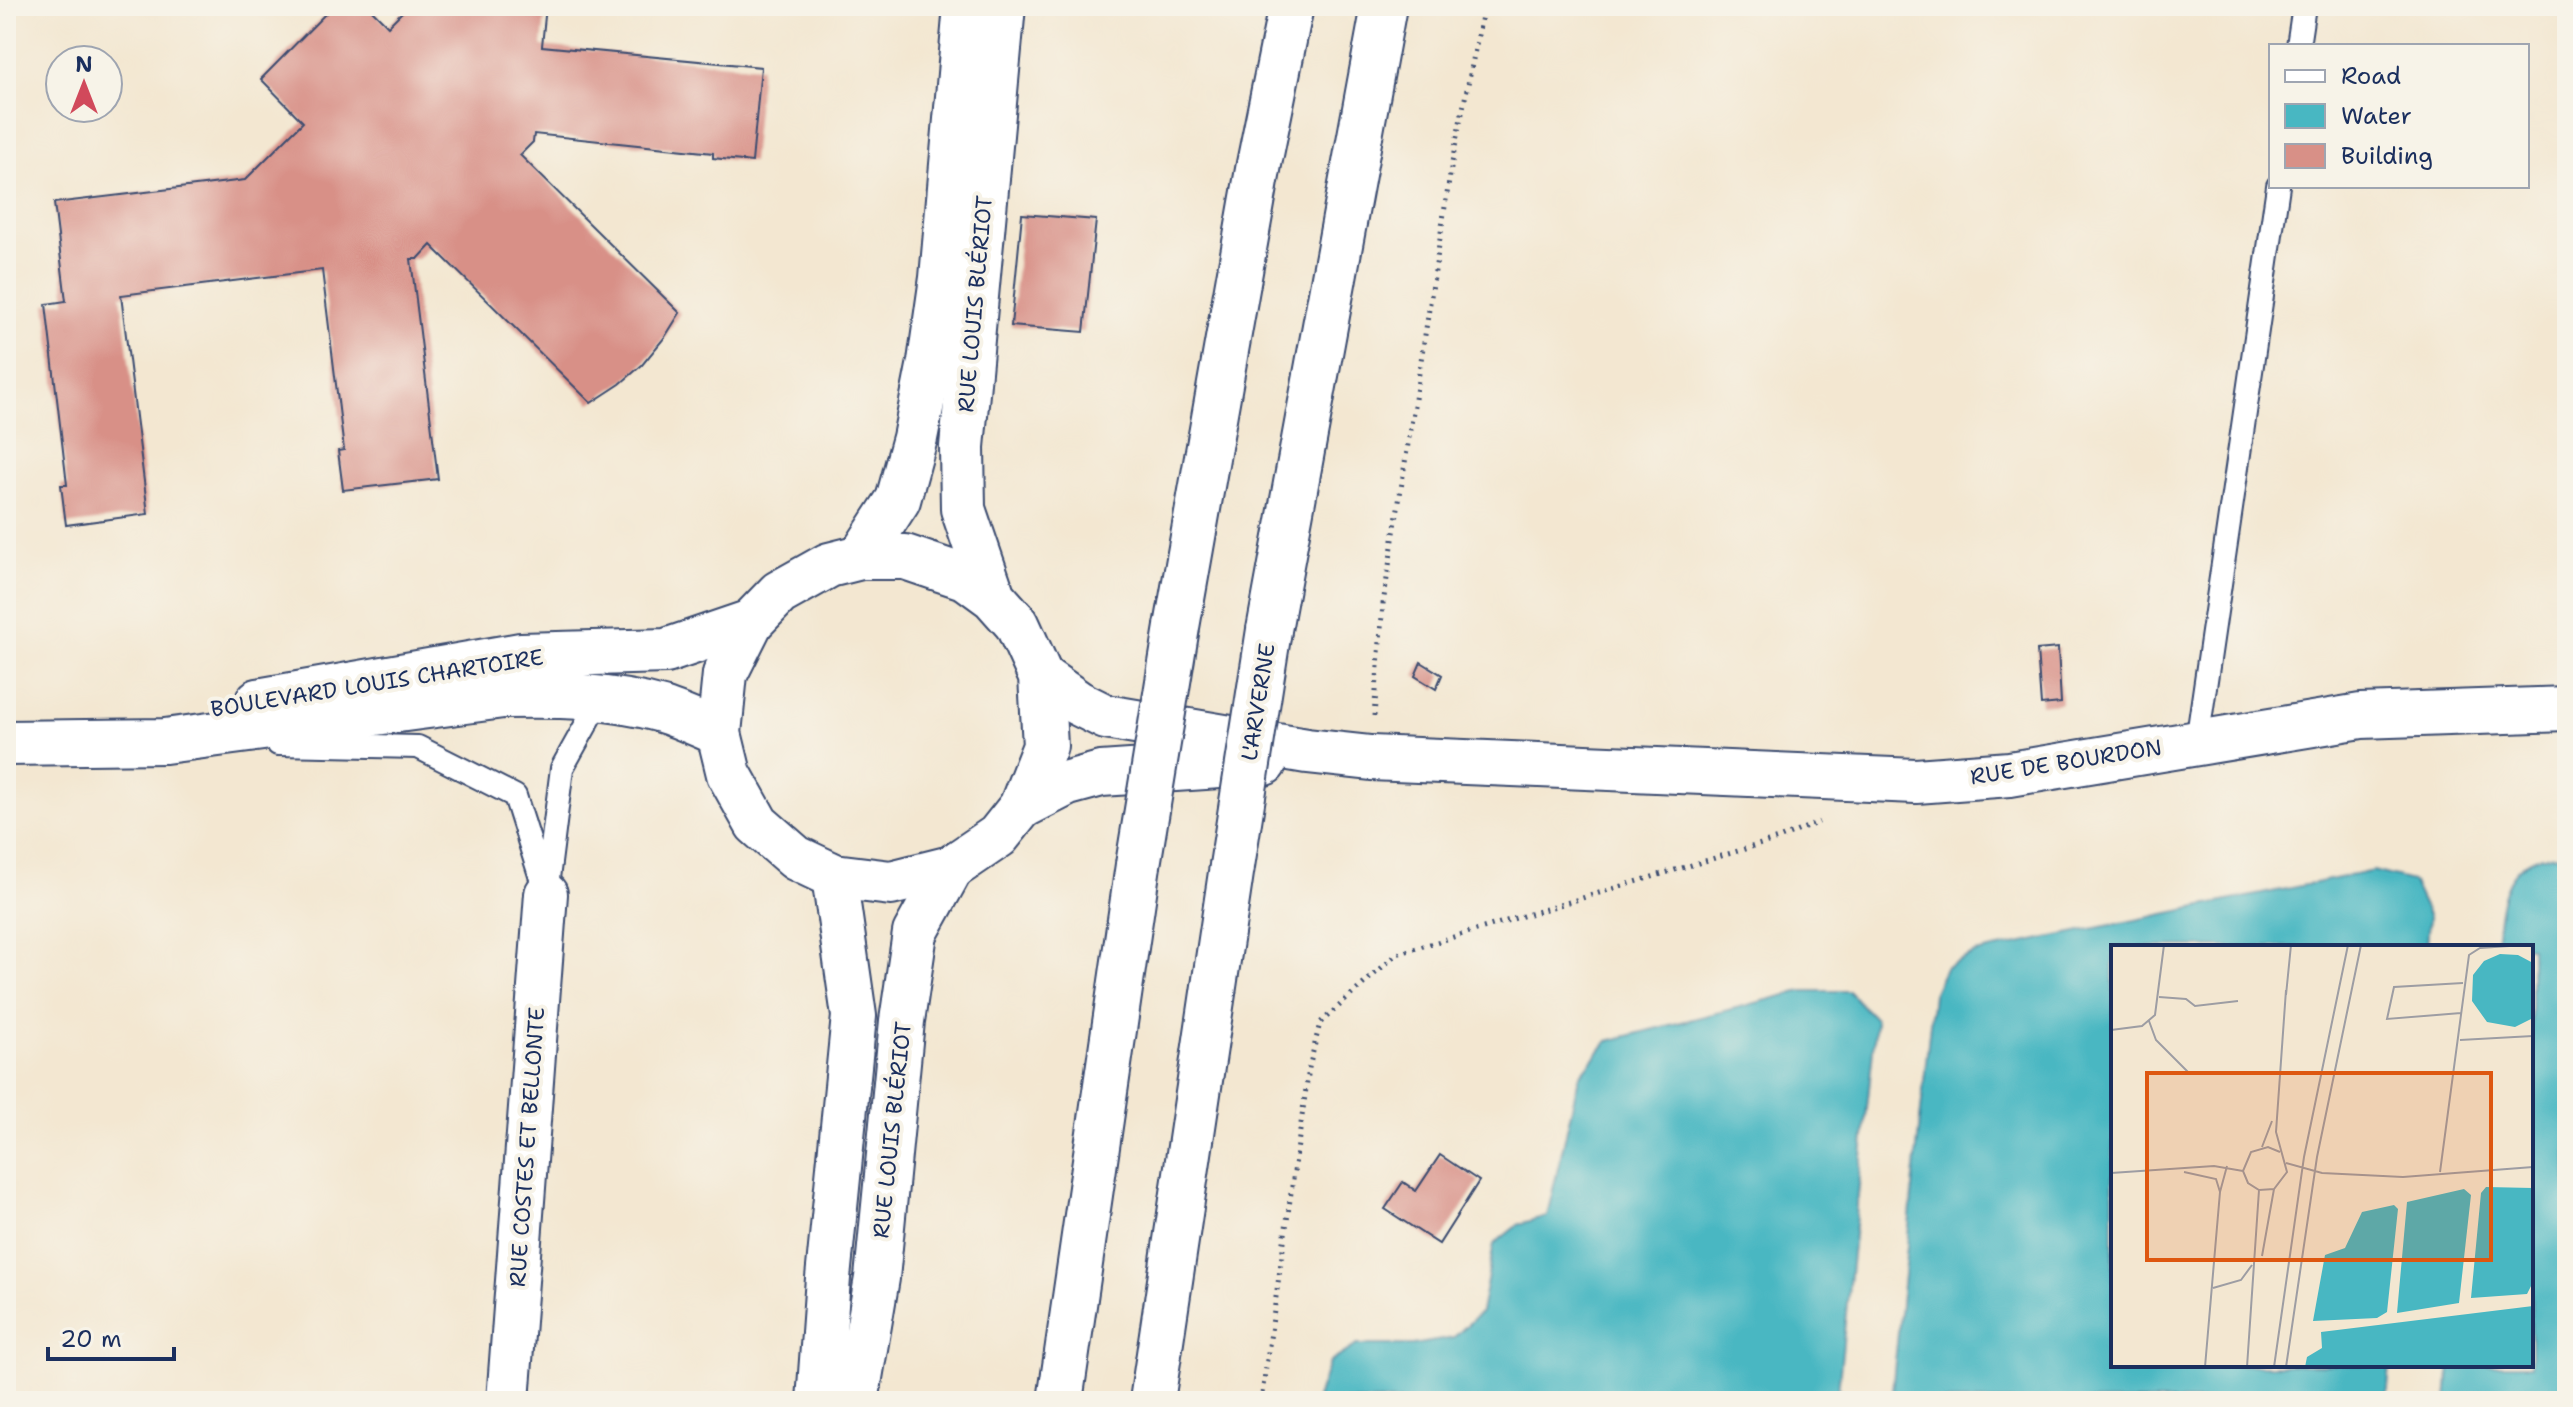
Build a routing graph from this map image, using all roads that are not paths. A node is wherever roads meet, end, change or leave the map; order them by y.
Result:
1 (966, 6) edge
2 (1003, 6) edge
3 (1291, 6) edge
4 (1384, 6) edge
5 (2304, 6) edge
6 (2298, 44) edge
7 (2278, 188) edge
8 (861, 557) junction
9 (993, 597) junction
10 (751, 622) junction
11 (1041, 677) junction
12 (601, 698) junction
13 (2567, 709) edge
14 (719, 733) junction
15 (50, 741) junction
16 (165, 741) junction
17 (2197, 742) junction
18 (6, 743) edge
19 (1371, 758) junction
20 (1021, 807) junction
21 (951, 868) junction
22 (834, 876) junction
23 (546, 894) junction
24 (828, 1278) junction
25 (508, 1401) edge
26 (797, 1401) edge
27 (819, 1401) edge
28 (856, 1401) edge
29 (1060, 1401) edge
30 (1152, 1401) edge

1 - 8 main road, RUE LOUIS BLÉRIOT
2 - 9 main road, RUE LOUIS BLÉRIOT
3 - 29 main road, bridge
4 - 30 main road, L'ARVERNE, bridge
5 - 6 lane
7 - 17 lane
8 - 9 main road
8 - 10 main road
9 - 11 main road
10 - 14 main road
10 - 15 main road, BOULEVARD LOUIS CHARTOIRE
11 - 19 main road, RUE DE BOURDON
11 - 20 main road
12 - 14 main road, BOULEVARD LOUIS CHARTOIRE
12 - 16 main road, BOULEVARD LOUIS CHARTOIRE
12 - 23 lane
13 - 17 main road, RUE DE BOURDON
14 - 22 main road
15 - 16 main road, BOULEVARD LOUIS CHARTOIRE
15 - 18 main road, BOULEVARD LOUIS CHARTOIRE
16 - 23 lane
17 - 19 main road, RUE DE BOURDON
19 - 20 main road, RUE DE BOURDON
20 - 21 main road
21 - 22 main road
21 - 28 main road, RUE LOUIS BLÉRIOT
22 - 24 main road
23 - 25 street, RUE COSTES ET BELLONTE
24 - 26 lane
24 - 27 main road

